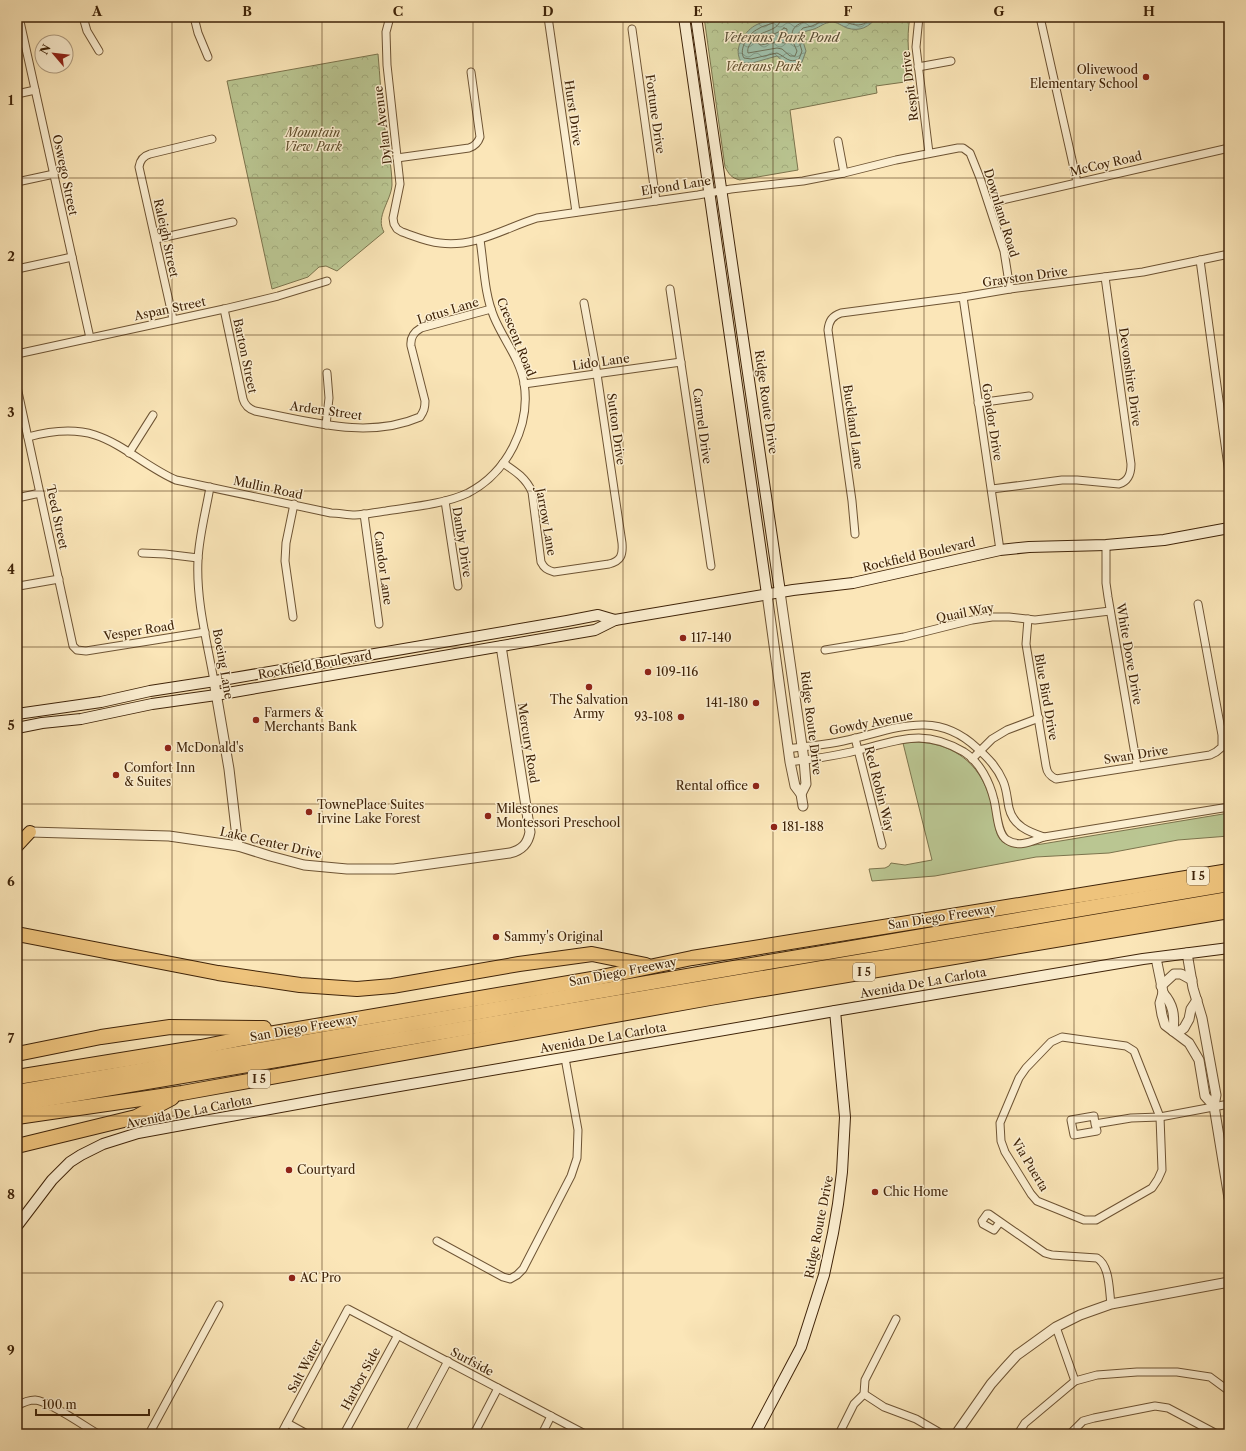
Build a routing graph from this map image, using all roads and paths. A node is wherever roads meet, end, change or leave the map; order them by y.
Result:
1 (19, 17) edge
2 (83, 17) edge
3 (194, 17) edge
4 (390, 17) edge
5 (548, 17) edge
6 (684, 17) edge
7 (696, 17) edge
8 (919, 17) edge
9 (1040, 17) edge
10 (632, 29) dead end
11 (99, 51) dead end
12 (208, 57) dead end
13 (951, 61) dead end
14 (918, 67) junction
15 (471, 72) dead end
16 (35, 90) junction
17 (17, 94) edge
18 (212, 140) dead end
19 (838, 142) dead end
20 (963, 148) joint
21 (1229, 148) edge
22 (929, 153) junction
23 (397, 158) junction
24 (844, 173) junction
25 (54, 174) junction
26 (17, 182) edge
27 (1078, 182) junction
28 (722, 190) junction
29 (710, 193) junction
30 (656, 201) junction
31 (989, 203) junction
32 (576, 212) junction
33 (233, 222) dead end
34 (397, 229) joint
35 (156, 239) junction
36 (480, 240) junction
37 (1229, 254) edge
38 (72, 257) junction
39 (1200, 260) junction
40 (17, 269) edge
41 (1105, 277) junction
42 (326, 281) dead end
43 (670, 289) dead end
44 (1010, 289) junction
45 (963, 297) junction
46 (584, 303) dead end
47 (224, 309) junction
48 (491, 309) junction
49 (173, 319) junction
50 (829, 324) joint
51 (90, 338) junction
52 (17, 354) edge
53 (681, 362) junction
54 (327, 373) dead end
55 (597, 374) junction
56 (524, 384) junction
57 (17, 387) edge
58 (1029, 396) dead end
59 (978, 403) junction
60 (247, 407) joint
61 (19, 409) edge
62 (424, 412) joint
63 (153, 415) dead end
64 (326, 425) junction
65 (28, 437) junction
66 (129, 453) junction
67 (503, 463) junction
68 (1228, 464) edge
69 (1229, 474) edge
70 (210, 487) junction
71 (992, 489) junction
72 (40, 493) junction
73 (17, 498) edge
74 (445, 501) junction
75 (294, 504) junction
76 (364, 514) junction
77 (1229, 528) edge
78 (855, 534) dead end
79 (1106, 545) junction
80 (1000, 550) junction
81 (142, 553) dead end
82 (198, 558) junction
83 (711, 566) dead end
84 (547, 570) joint
85 (59, 579) junction
86 (19, 586) dead end
87 (458, 586) dead end
88 (780, 592) junction
89 (767, 594) junction
90 (1198, 604) dead end
91 (1110, 611) junction
92 (293, 616) dead end
93 (1028, 619) junction
94 (615, 620) junction
95 (379, 624) dead end
96 (510, 631) junction
97 (205, 632) junction
98 (501, 646) junction
99 (77, 650) joint
100 (825, 650) dead end
101 (214, 681) junction
102 (216, 695) junction
103 (17, 714) edge
104 (1039, 718) junction
105 (17, 728) edge
106 (855, 738) junction
107 (802, 747) junction
108 (788, 748) junction
109 (859, 751) junction
110 (981, 751) junction
111 (972, 759) junction
112 (804, 760) junction
113 (790, 762) junction
114 (1137, 766) junction
115 (1051, 777) joint
116 (801, 794) junction
117 (803, 806) dead end
118 (1229, 807) edge
119 (30, 832) joint
120 (1044, 837) junction
121 (527, 843) joint
122 (882, 845) dead end
123 (17, 846) edge
124 (238, 846) junction
125 (1229, 871) edge
126 (1229, 884) edge
127 (1229, 899) edge
128 (1229, 911) edge
129 (17, 934) edge
130 (1229, 948) edge
131 (1187, 953) junction
132 (1156, 958) junction
133 (650, 966) junction
134 (1192, 980) junction
135 (1162, 990) junction
136 (1197, 1000) junction
137 (835, 1011) junction
138 (298, 1029) junction
139 (1175, 1032) junction
140 (17, 1054) edge
141 (566, 1058) junction
142 (17, 1077) edge
143 (17, 1092) edge
144 (182, 1093) junction
145 (17, 1104) edge
146 (1229, 1104) edge
147 (1214, 1106) junction
148 (17, 1117) edge
149 (1160, 1117) junction
150 (1095, 1124) dead end
151 (17, 1146) edge
152 (1229, 1198) edge
153 (1000, 1222) dead end
154 (17, 1226) edge
155 (437, 1241) dead end
156 (1229, 1282) edge
157 (1111, 1304) junction
158 (219, 1305) dead end
159 (348, 1309) joint
160 (896, 1318) dead end
161 (1056, 1327) junction
162 (398, 1335) junction
163 (448, 1362) junction
164 (1075, 1381) junction
165 (498, 1388) junction
166 (1229, 1391) edge
167 (864, 1394) junction
168 (17, 1406) edge
169 (551, 1416) junction
170 (287, 1423) junction
171 (98, 1434) edge
172 (149, 1434) edge
173 (281, 1434) edge
174 (307, 1434) edge
175 (344, 1434) edge
176 (409, 1434) edge
177 (474, 1434) edge
178 (542, 1434) edge
179 (585, 1434) edge
180 (756, 1434) edge
181 (839, 1434) edge
182 (942, 1434) edge
183 (956, 1434) edge
184 (1018, 1434) edge
185 (1070, 1434) edge
186 (1217, 1434) edge

1 - 16 street, Oswego Street
2 - 11 street
3 - 12 street
4 - 23 street, Dylan Avenue
5 - 32 street, Hurst Drive
6 - 29 main road, Ridge Route Drive
7 - 28 main road, Ridge Route Drive
8 - 14 street, Respit Drive
9 - 27 street
10 - 30 street, Fortune Drive
13 - 14 street
14 - 22 street, Respit Drive
15 - 23 street
16 - 17 street
16 - 25 street, Oswego Street
18 - 35 street, Raleigh Street
19 - 24 street
20 - 22 street, Elrond Lane
20 - 31 street, Downland Road
21 - 27 street, McCoy Road
22 - 24 street, Elrond Lane
23 - 34 street, Dylan Avenue
24 - 28 street, Elrond Lane
25 - 26 street
25 - 38 street, Oswego Street
27 - 31 street, McCoy Road
28 - 29 street, Elrond Lane
28 - 88 main road, Ridge Route Drive
29 - 30 street, Elrond Lane
29 - 89 main road, Ridge Route Drive
30 - 32 street, Elrond Lane
31 - 44 street, Downland Road
32 - 36 street, Elrond Lane
33 - 35 street
34 - 36 street, Elrond Lane
35 - 49 street, Raleigh Street
36 - 48 street, Crescent Road
37 - 39 street, Grayston Drive
38 - 40 street
38 - 51 street, Oswego Street
39 - 41 street, Grayston Drive
39 - 68 street
41 - 44 street, Grayston Drive
41 - 71 street, Devonshire Drive
42 - 47 street, Aspan Street
43 - 53 street, Carmel Drive
44 - 45 street, Grayston Drive
45 - 50 street, Grayston Drive
45 - 59 street, Gondor Drive
46 - 55 street, Sutton Drive
47 - 49 street, Aspan Street
47 - 60 street, Barton Street
48 - 56 street, Crescent Road
48 - 62 street, Lotus Lane
49 - 51 street, Aspan Street
50 - 78 street, Buckland Lane
51 - 52 street, Aspan Street
53 - 55 street, Lido Lane
53 - 83 street, Carmel Drive
54 - 64 street
55 - 56 street, Lido Lane
55 - 84 street, Sutton Drive
56 - 67 street, Crescent Road
57 - 61 street, Teed Street
58 - 59 street
59 - 71 street, Gondor Drive
60 - 64 street, Arden Street
61 - 65 street, Teed Street
62 - 64 street, Arden Street
63 - 66 street
65 - 66 street, Mullin Road
65 - 72 street, Teed Street
66 - 70 street, Mullin Road
67 - 74 street, Mullin Road
67 - 84 street, Jarrow Lane
68 - 69 street
70 - 75 street, Mullin Road
70 - 82 street, Boeing Lane
71 - 80 street, Gondor Drive
72 - 73 street
72 - 85 street, Teed Street
74 - 76 street, Mullin Road
74 - 87 street, Danby Drive
75 - 76 street, Mullin Road
75 - 92 street
76 - 95 street, Candor Lane
77 - 79 main road, Rockfield Boulevard
79 - 80 main road, Rockfield Boulevard
79 - 91 street, White Dove Drive
80 - 88 main road, Rockfield Boulevard
81 - 82 street
82 - 97 street, Boeing Lane
85 - 86 street
85 - 99 street, Teed Street
88 - 89 main road, Rockfield Boulevard
88 - 107 street, Ridge Route Drive
89 - 94 main road, Rockfield Boulevard
89 - 108 street, Ridge Route Drive
90 - 114 street, Swan Drive
91 - 93 street, Quail Way
91 - 114 street, White Dove Drive
93 - 100 street, Quail Way
93 - 104 street, Blue Bird Drive
94 - 96 main road, Rockfield Boulevard
94 - 98 main road, Rockfield Boulevard
96 - 98 main road
96 - 101 main road, Rockfield Boulevard
97 - 99 street, Vesper Road
97 - 101 street, Boeing Lane
98 - 102 main road, Rockfield Boulevard
98 - 121 street, Mercury Road
101 - 102 street, Boeing Lane
101 - 103 main road, Rockfield Boulevard
102 - 105 main road, Rockfield Boulevard
102 - 124 street, Boeing Lane
104 - 110 street
104 - 115 street, Blue Bird Drive
106 - 107 street, Gowdy Avenue
106 - 109 street, Red Robin Way
106 - 110 street, Gowdy Avenue
107 - 108 street, Gowdy Avenue
107 - 112 street, Ridge Route Drive
108 - 113 street, Ridge Route Drive
109 - 111 street, Gowdy Avenue
109 - 112 street, Gowdy Avenue
109 - 122 street, Red Robin Way
110 - 111 street
110 - 120 street, Gowdy Avenue
111 - 120 street, Gowdy Avenue
112 - 113 street, Gowdy Avenue
112 - 116 street, Ridge Route Drive
113 - 116 street, Ridge Route Drive
114 - 115 street, Swan Drive
116 - 117 street
118 - 120 street, Gowdy Avenue
119 - 123 main road
119 - 124 street, Lake Center Drive
121 - 124 street, Lake Center Drive
125 - 133 highway, San Diego Freeway / I 5
126 - 143 highway
127 - 145 highway
128 - 144 highway, I 5
129 - 133 highway
130 - 131 main road, Avenida De La Carlota
131 - 132 main road, Avenida De La Carlota
131 - 134 street
132 - 135 street
132 - 137 main road, Avenida De La Carlota
133 - 138 highway, San Diego Freeway / I 5
134 - 135 street
134 - 136 street
135 - 139 street
136 - 139 street
136 - 147 street
137 - 141 main road, Avenida De La Carlota
137 - 180 main road, Ridge Route Drive
138 - 140 highway
138 - 142 highway, San Diego Freeway / I 5
139 - 147 street
141 - 154 main road, Avenida De La Carlota
141 - 155 street
144 - 148 highway, I 5
144 - 151 highway
146 - 147 street
147 - 149 street
147 - 152 street
149 - 149 street, Via Puerta
149 - 150 street
153 - 157 street
156 - 157 street
157 - 161 street
158 - 172 street
159 - 162 street, Surfside
159 - 170 street, Salt Water
160 - 167 street
161 - 164 street
161 - 183 street
162 - 163 street, Surfside
162 - 175 street, Harbor Side
163 - 165 street, Surfside
163 - 176 street
164 - 166 street
164 - 184 street
165 - 169 street, Surfside
165 - 177 street
167 - 181 street
167 - 182 street
168 - 171 street
169 - 178 street
169 - 179 street, Surfside
170 - 173 street, Salt Water
170 - 174 street
185 - 186 street

